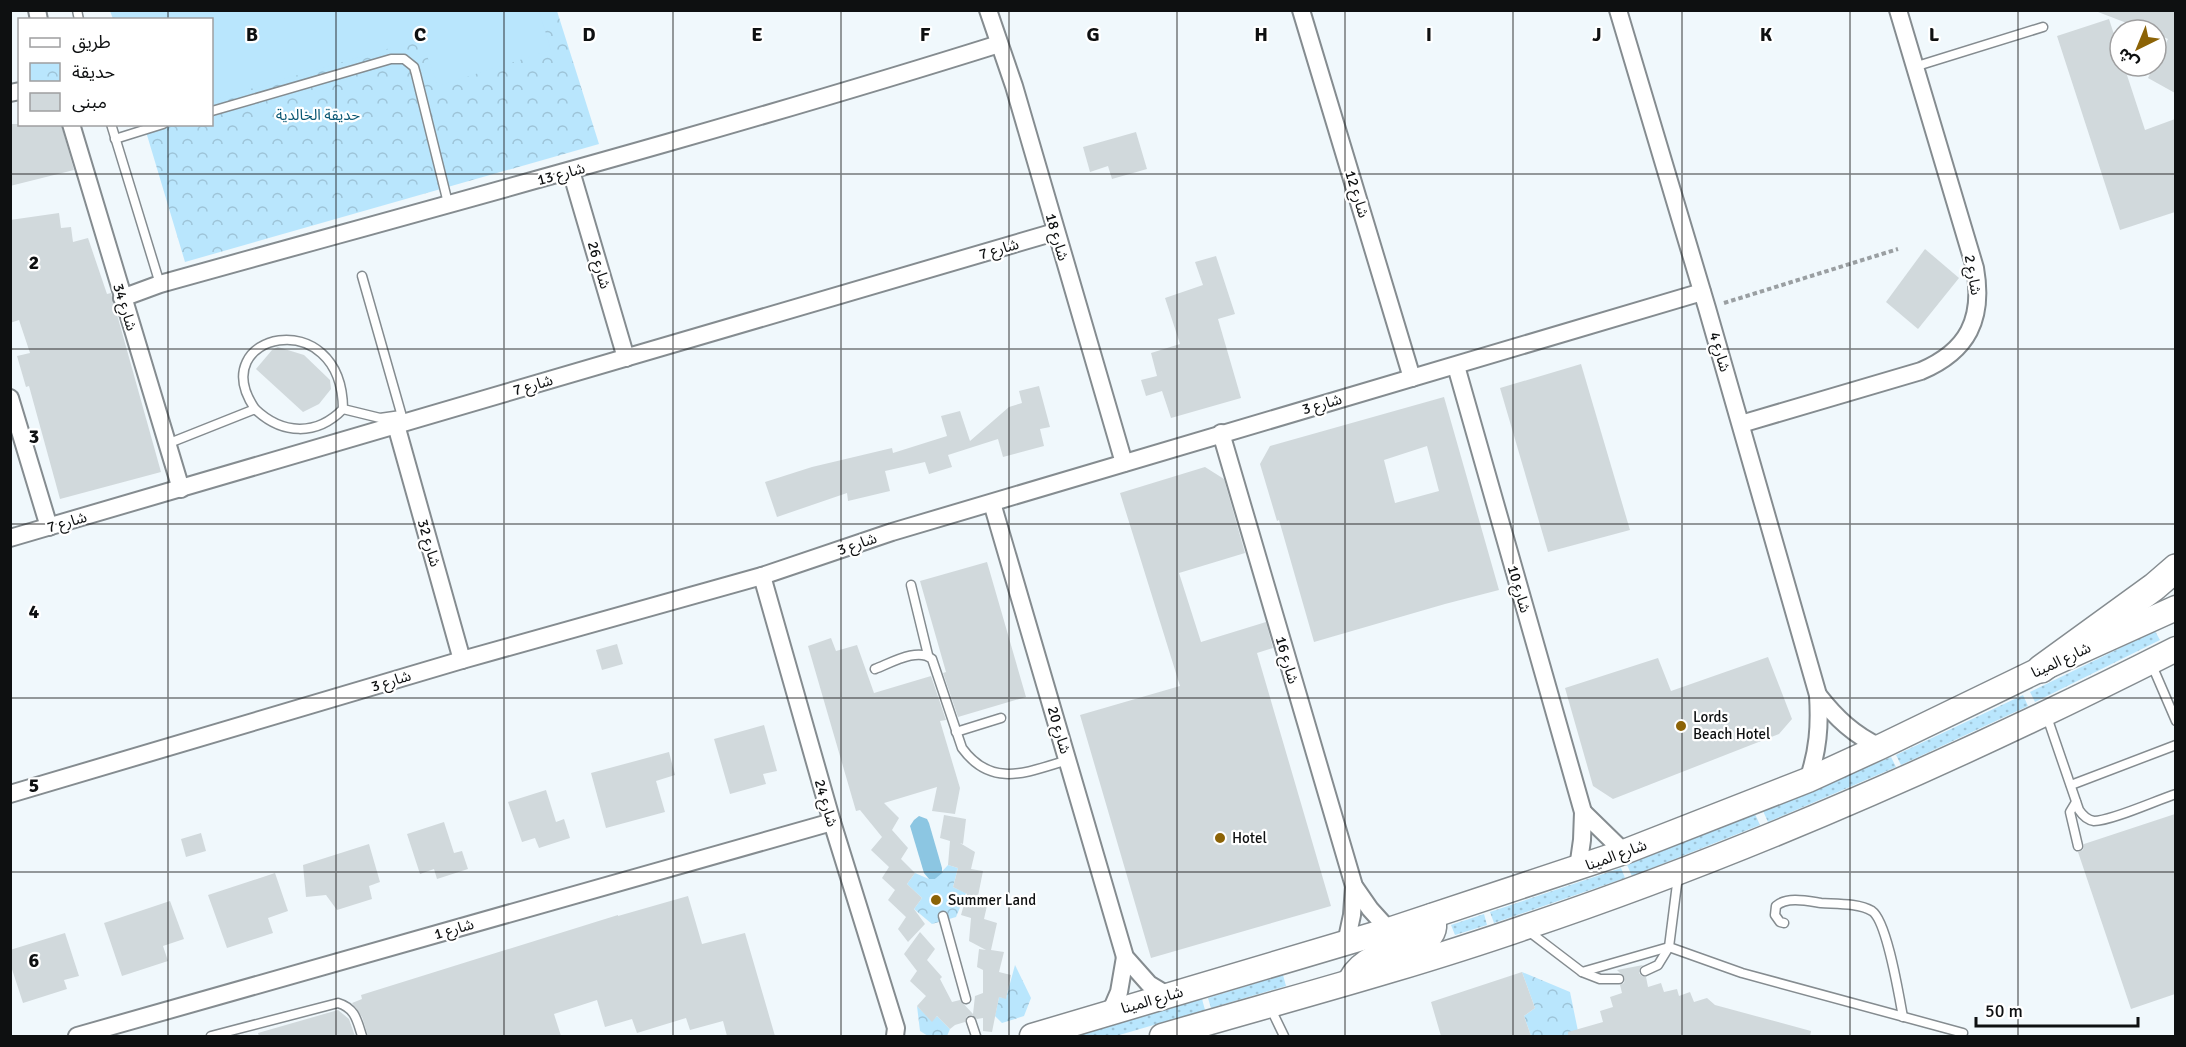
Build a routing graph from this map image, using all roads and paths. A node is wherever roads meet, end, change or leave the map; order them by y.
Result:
1 (988, 10) edge
2 (1301, 10) edge
3 (1618, 10) edge
4 (1898, 10) edge
5 (2043, 27) dead end
6 (999, 44) junction
7 (1914, 67) junction
8 (213, 111) edge
9 (72, 126) edge
10 (112, 126) edge
11 (157, 126) edge
12 (115, 139) junction
13 (571, 171) junction
14 (448, 203) junction
15 (1055, 232) junction
16 (1898, 249) dead end
17 (362, 276) dead end
18 (160, 284) junction
19 (122, 298) junction
20 (1705, 300) junction
21 (626, 358) junction
22 (1455, 366) junction
23 (1412, 378) junction
24 (10, 398) edge
25 (255, 409) junction
26 (344, 409) junction
27 (400, 421) junction
28 (1740, 424) junction
29 (1221, 433) junction
30 (167, 444) junction
31 (1124, 464) junction
32 (181, 489) junction
33 (992, 503) junction
34 (49, 527) junction
35 (10, 538) edge
36 (2175, 568) edge
37 (762, 576) junction
38 (911, 585) dead end
39 (2175, 608) edge
40 (2175, 649) edge
41 (928, 656) junction
42 (462, 660) junction
43 (2150, 662) junction
44 (875, 669) dead end
45 (2041, 669) junction
46 (1818, 695) junction
47 (2045, 712) junction
48 (1001, 718) dead end
49 (2175, 721) edge
50 (956, 732) junction
51 (2175, 745) edge
52 (1880, 747) junction
53 (1068, 760) junction
54 (1808, 780) junction
55 (2071, 785) junction
56 (10, 794) edge
57 (2175, 794) edge
58 (2076, 802) junction
59 (1583, 812) junction
60 (832, 822) junction
61 (2078, 846) dead end
62 (1624, 852) junction
63 (1578, 868) junction
64 (1679, 872) junction
65 (1354, 886) junction
66 (942, 916) dead end
67 (1431, 916) junction
68 (1784, 923) dead end
69 (1524, 928) junction
70 (1389, 930) junction
71 (1346, 943) junction
72 (1669, 947) junction
73 (1125, 957) junction
74 (1645, 971) dead end
75 (1582, 972) junction
76 (1619, 979) dead end
77 (1350, 981) junction
78 (1169, 996) junction
79 (966, 999) dead end
80 (1269, 1005) junction
81 (1110, 1013) junction
82 (1904, 1017) junction
83 (971, 1021) dead end
84 (1963, 1033) dead end
85 (898, 1034) edge
86 (77, 1036) edge
87 (211, 1036) edge
88 (362, 1036) edge
89 (976, 1036) edge
90 (1032, 1036) edge
91 (1162, 1036) edge
92 (1284, 1036) edge

1 - 6 street, شارع 18
2 - 23 street, شارع 12
3 - 20 street, شارع 4
4 - 7 street, شارع 2
5 - 7 lane
6 - 13 street, شارع 13
6 - 15 street, شارع 18
7 - 28 street, شارع 2
8 - 14 lane
9 - 19 street, شارع 34
10 - 12 lane
11 - 12 lane
12 - 18 lane
13 - 14 street, شارع 13
13 - 21 street, شارع 26
14 - 18 street, شارع 13
15 - 21 street, شارع 7
15 - 31 street, شارع 18
16 - 20 path
17 - 27 lane
18 - 19 street, شارع 13
19 - 30 street, شارع 34
20 - 22 street, شارع 3
20 - 28 street, شارع 4
21 - 27 street, شارع 7
22 - 23 street, شارع 3
22 - 59 street, شارع 10
23 - 29 street, شارع 3
24 - 34 street
25 - 26 lane
25 - 26 lane
25 - 30 lane
26 - 27 lane
27 - 32 street, شارع 7
27 - 42 street, شارع 32
28 - 46 street, شارع 4
29 - 31 street, شارع 3
29 - 65 street, شارع 16
30 - 32 street, شارع 34
31 - 33 street, شارع 3
32 - 34 street, شارع 7
33 - 37 street, شارع 3
33 - 53 street, شارع 20
34 - 35 street, شارع 7
36 - 45 main road
37 - 42 street, شارع 3
37 - 60 street, شارع 24
38 - 41 lane
39 - 45 main road, شارع المينا
40 - 43 main road
41 - 44 lane
41 - 50 lane
42 - 56 street, شارع 3
43 - 47 main road
43 - 49 lane
45 - 52 main road, شارع المينا
46 - 52 street, شارع 4
46 - 54 street, شارع 4
47 - 55 lane
47 - 64 main road
48 - 50 lane
50 - 53 lane
51 - 55 lane
52 - 54 main road, شارع المينا
53 - 73 street, شارع 20
54 - 62 main road, شارع المينا
55 - 58 lane
57 - 58 lane
58 - 61 lane
59 - 62 street, شارع 10
59 - 63 street, شارع 10
60 - 85 street, شارع 24
60 - 86 street, شارع 1
62 - 63 main road, شارع المينا
63 - 67 main road, شارع المينا
64 - 69 main road
64 - 72 lane
65 - 70 street, شارع 16
65 - 71 street, شارع 16
66 - 79 lane
67 - 70 main road, شارع المينا
67 - 77 main road
68 - 82 lane
69 - 75 lane
69 - 77 main road
70 - 71 main road, شارع المينا
71 - 78 main road, شارع المينا
72 - 74 lane
72 - 75 lane
72 - 82 lane
73 - 78 street, شارع 20
73 - 81 street, شارع 20
75 - 76 lane
77 - 80 main road
78 - 81 main road, شارع المينا
80 - 91 main road
80 - 92 lane
81 - 90 main road, شارع المينا
82 - 84 lane
83 - 89 lane
87 - 88 lane

